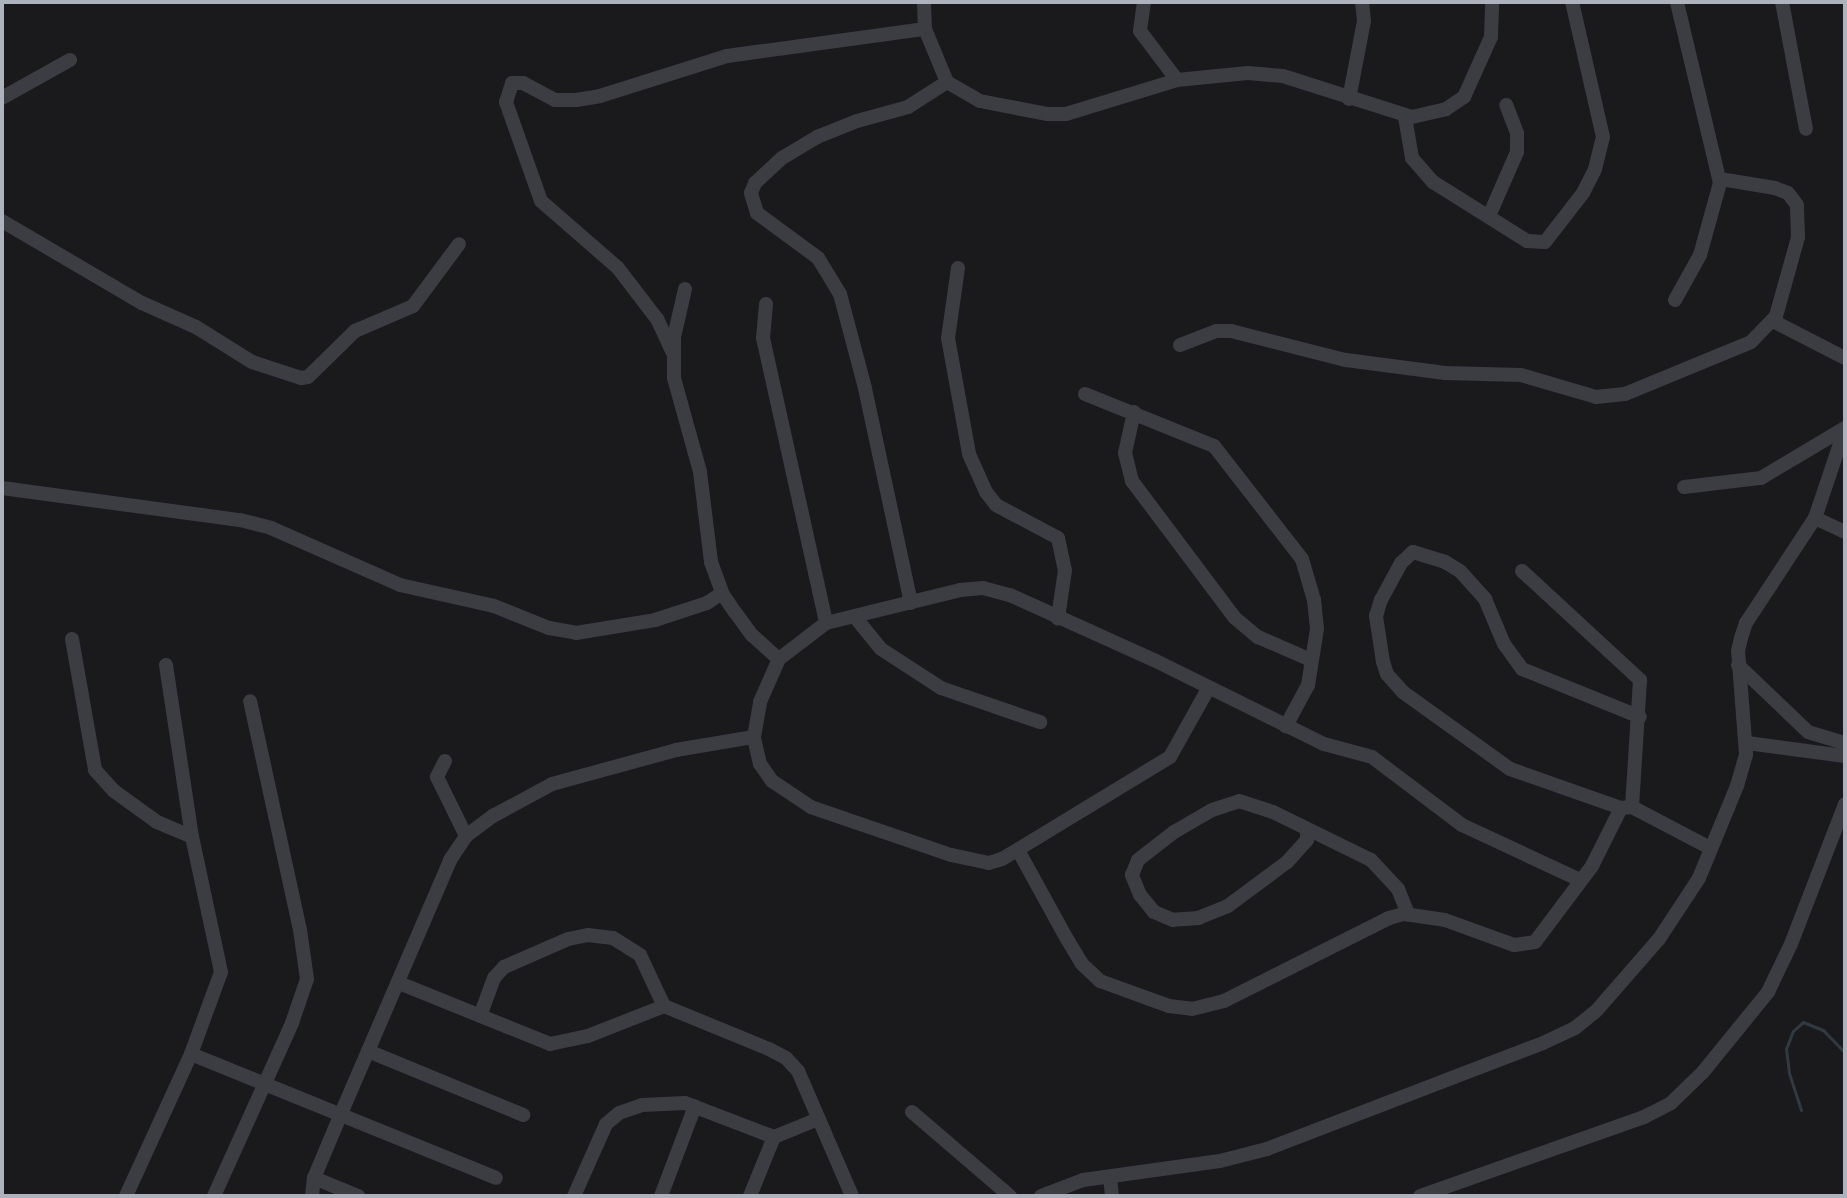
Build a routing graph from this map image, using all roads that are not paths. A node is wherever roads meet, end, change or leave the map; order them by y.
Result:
1 (924, 2) edge
2 (1144, 2) edge
3 (1362, 2) edge
4 (1492, 2) edge
5 (1572, 2) edge
6 (1677, 2) edge
7 (1782, 2) edge
8 (925, 29) junction
9 (70, 60) dead end
10 (1177, 80) junction
11 (947, 82) junction
12 (2, 98) edge
13 (1349, 99) junction
14 (1506, 105) dead end
15 (1405, 117) junction
16 (1806, 129) dead end
17 (1720, 179) junction
18 (1489, 216) junction
19 (2, 221) edge
20 (459, 244) dead end
21 (958, 268) dead end
22 (685, 289) dead end
23 (1675, 300) dead end
24 (766, 304) dead end
25 (1773, 321) junction
26 (1180, 345) dead end
27 (673, 353) junction
28 (1845, 358) edge
29 (1085, 394) dead end
30 (1134, 412) junction
31 (1845, 429) edge
32 (1684, 487) dead end
33 (2, 488) edge
34 (1815, 518) junction
35 (1845, 532) edge
36 (1522, 571) dead end
37 (722, 593) junction
38 (911, 603) junction
39 (855, 617) junction
40 (1058, 618) junction
41 (826, 623) junction
42 (72, 639) dead end
43 (779, 659) junction
44 (1311, 660) junction
45 (166, 665) dead end
46 (1738, 665) junction
47 (1208, 689) junction
48 (250, 701) dead end
49 (1640, 717) junction
50 (1040, 722) dead end
51 (1286, 726) junction
52 (754, 737) junction
53 (1747, 743) junction
54 (1845, 743) edge
55 (1845, 756) edge
56 (445, 761) dead end
57 (1845, 804) edge
58 (1626, 807) junction
59 (1307, 830) junction
60 (466, 836) junction
61 (192, 837) junction
62 (1710, 848) junction
63 (1018, 850) junction
64 (1580, 880) junction
65 (1408, 914) junction
66 (399, 983) junction
67 (664, 1006) junction
68 (480, 1016) junction
69 (368, 1051) junction
70 (191, 1054) junction
71 (263, 1086) junction
72 (695, 1106) junction
73 (912, 1112) dead end
74 (523, 1115) dead end
75 (340, 1116) junction
76 (818, 1119) junction
77 (774, 1137) junction
78 (1110, 1177) junction
79 (314, 1178) junction
80 (496, 1178) dead end
81 (126, 1196) edge
82 (214, 1196) edge
83 (312, 1196) edge
84 (358, 1196) edge
85 (574, 1196) edge
86 (661, 1196) edge
87 (750, 1196) edge
88 (852, 1196) edge
89 (1010, 1196) edge
90 (1041, 1196) edge
91 (1112, 1196) edge
92 (1420, 1196) edge

1 - 8 street
2 - 10 street
3 - 13 street
4 - 15 street
5 - 18 street
6 - 17 street
7 - 16 street
8 - 11 street
8 - 27 street
9 - 12 street
10 - 11 street
10 - 13 street
11 - 38 street
13 - 15 street
14 - 18 street
15 - 18 street
17 - 23 street
17 - 25 street
19 - 20 street
21 - 40 street
22 - 27 street
24 - 41 street
25 - 26 street
25 - 28 street
27 - 37 street
29 - 30 street
30 - 44 street
30 - 44 street
31 - 32 street
31 - 34 street
33 - 37 street
34 - 35 street
34 - 46 street
36 - 49 street
37 - 43 street
38 - 39 street
38 - 40 street
39 - 41 street
39 - 50 street
40 - 47 street
41 - 43 street
42 - 61 street
43 - 52 street
44 - 51 street
45 - 61 street
46 - 53 street
46 - 54 street
47 - 51 street
47 - 63 street
48 - 71 street
49 - 58 street
49 - 58 street
51 - 64 street
52 - 60 street
52 - 63 street
53 - 55 street
53 - 62 street
56 - 60 street
57 - 92 street
58 - 62 street
58 - 64 street
59 - 59 street
59 - 65 street
60 - 66 street
61 - 70 street
62 - 78 street
63 - 65 street
64 - 65 street
66 - 68 street
66 - 69 street
67 - 68 street
67 - 68 street
67 - 76 street
69 - 74 street
69 - 75 street
70 - 71 street
70 - 81 street
71 - 75 street
71 - 82 street
72 - 77 street
72 - 85 street
72 - 86 street
73 - 89 street
75 - 79 street
75 - 80 street
76 - 77 street
76 - 88 street
77 - 87 street
78 - 90 street
78 - 91 street
79 - 83 street
79 - 84 street

